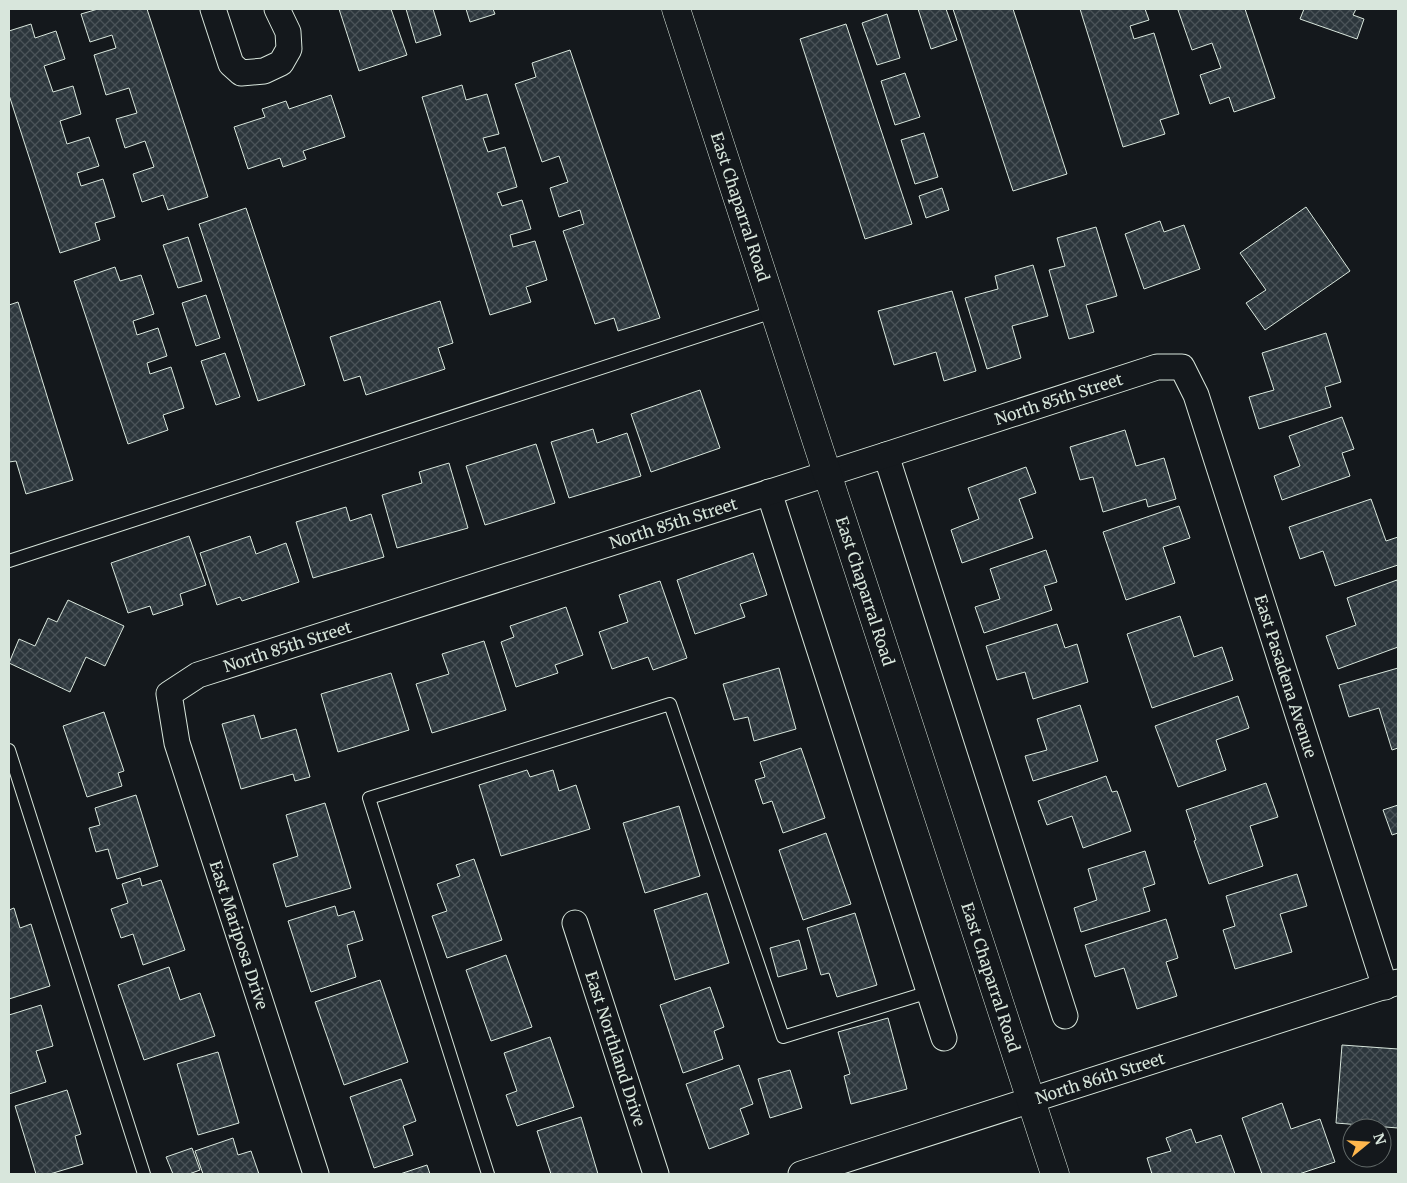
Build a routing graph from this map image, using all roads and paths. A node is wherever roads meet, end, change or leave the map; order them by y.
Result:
1 (213, 9) edge
2 (277, 9) edge
3 (676, 9) edge
4 (776, 311) junction
5 (1182, 367) joint
6 (886, 455) junction
7 (828, 474) junction
8 (769, 492) junction
9 (9, 561) edge
10 (169, 694) joint
11 (9, 750) edge
12 (575, 923) dead end
13 (1392, 984) edge
14 (929, 992) junction
15 (1065, 1016) dead end
16 (944, 1038) dead end
17 (1031, 1100) junction
18 (144, 1174) edge
19 (316, 1174) edge
20 (488, 1174) edge
21 (656, 1174) edge
22 (801, 1174) edge
23 (1056, 1174) edge

1 - 2 street
3 - 4 main road, East Chaparral Road
4 - 7 main road, East Chaparral Road
4 - 9 lane
5 - 6 street, North 85th Street
5 - 13 street, East Pasadena Avenue
6 - 7 street, North 85th Street
6 - 15 street
7 - 8 street, North 85th Street
7 - 17 main road, East Chaparral Road
8 - 10 street, North 85th Street
8 - 14 street
10 - 19 street, East Mariposa Drive
11 - 18 lane
12 - 21 street, East Northland Drive
13 - 17 street, North 86th Street
14 - 16 street
14 - 20 lane
17 - 22 street, North 86th Street
17 - 23 main road, East Chaparral Road

